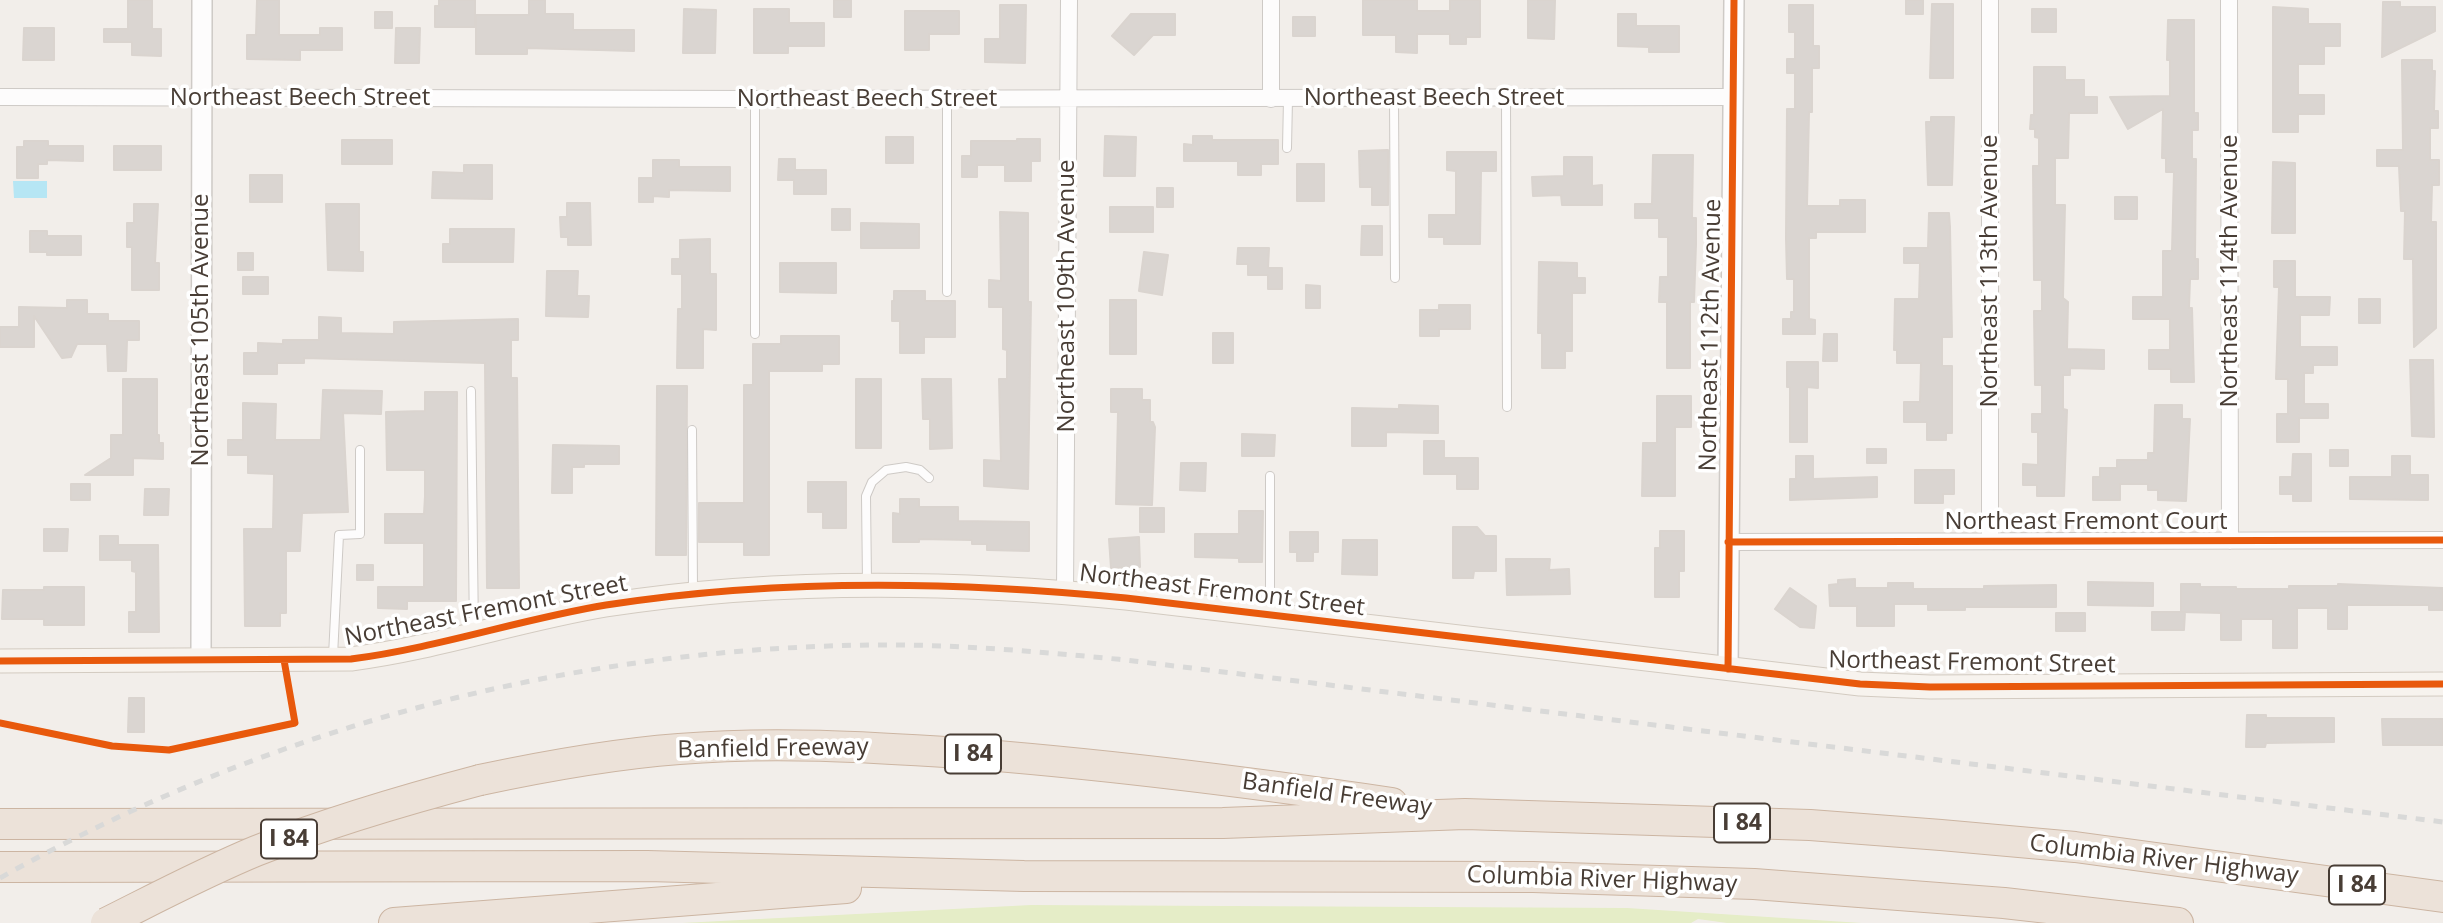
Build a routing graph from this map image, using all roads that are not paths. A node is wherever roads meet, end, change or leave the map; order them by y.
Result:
1 (202, 0) edge
2 (1069, 0) edge
3 (1271, 0) edge
4 (1734, 0) edge
5 (1990, 0) edge
6 (2229, 0) edge
7 (0, 97) edge
8 (201, 97) junction
9 (1733, 97) junction
10 (1394, 98) junction
11 (1506, 98) junction
12 (755, 99) junction
13 (947, 99) junction
14 (1069, 99) junction
15 (1280, 99) junction
16 (1287, 148) dead end
17 (1395, 278) dead end
18 (947, 292) dead end
19 (755, 334) dead end
20 (471, 391) dead end
21 (1507, 407) dead end
22 (692, 430) dead end
23 (360, 450) dead end
24 (1270, 476) dead end
25 (929, 478) dead end
26 (2443, 540) edge
27 (1990, 541) junction
28 (2230, 541) junction
29 (1728, 542) junction
30 (867, 585) junction
31 (1065, 592) junction
32 (693, 594) junction
33 (1270, 615) junction
34 (474, 633) junction
35 (333, 659) junction
36 (201, 660) junction
37 (0, 661) edge
38 (1728, 670) junction
39 (2443, 684) edge
40 (1465, 814) junction
41 (0, 824) edge
42 (0, 867) edge
43 (1024, 876) junction
44 (2443, 897) edge
45 (106, 923) edge
46 (394, 923) edge
47 (2178, 923) edge

1 - 8 street, Northeast 105th Avenue
2 - 14 street, Northeast 109th Avenue
3 - 15 street
4 - 9 street, Northeast 112th Avenue
5 - 27 street, Northeast 113th Avenue
6 - 28 street, Northeast 114th Avenue
7 - 8 street, Northeast Beech Street
8 - 12 street, Northeast Beech Street
8 - 36 street, Northeast 105th Avenue
9 - 11 street, Northeast Beech Street
9 - 29 street, Northeast 112th Avenue
10 - 11 street, Northeast Beech Street
10 - 15 street, Northeast Beech Street
10 - 17 lane
11 - 21 lane
12 - 13 street, Northeast Beech Street
12 - 19 lane
13 - 14 street, Northeast Beech Street
13 - 18 lane
14 - 15 street, Northeast Beech Street
14 - 31 street, Northeast 109th Avenue
15 - 16 lane
20 - 34 lane
22 - 32 lane
23 - 35 lane
24 - 33 lane
25 - 30 lane
26 - 28 street, Northeast Fremont Court
27 - 28 street, Northeast Fremont Court
27 - 29 street, Northeast Fremont Court
29 - 38 street, Northeast 112th Avenue
30 - 31 main road, Northeast Fremont Street
30 - 32 main road, Northeast Fremont Street
31 - 33 main road, Northeast Fremont Street
32 - 34 main road, Northeast Fremont Street
33 - 38 main road, Northeast Fremont Street
34 - 35 main road, Northeast Fremont Street
35 - 36 main road, Northeast Fremont Street
36 - 37 main road, Northeast Fremont Street
38 - 39 main road, Northeast Fremont Street
40 - 41 highway
40 - 44 highway, Columbia River Highway / I 84
40 - 45 highway, Banfield Freeway / I 84, bridge
42 - 43 highway
43 - 46 highway
43 - 47 highway, Columbia River Highway

